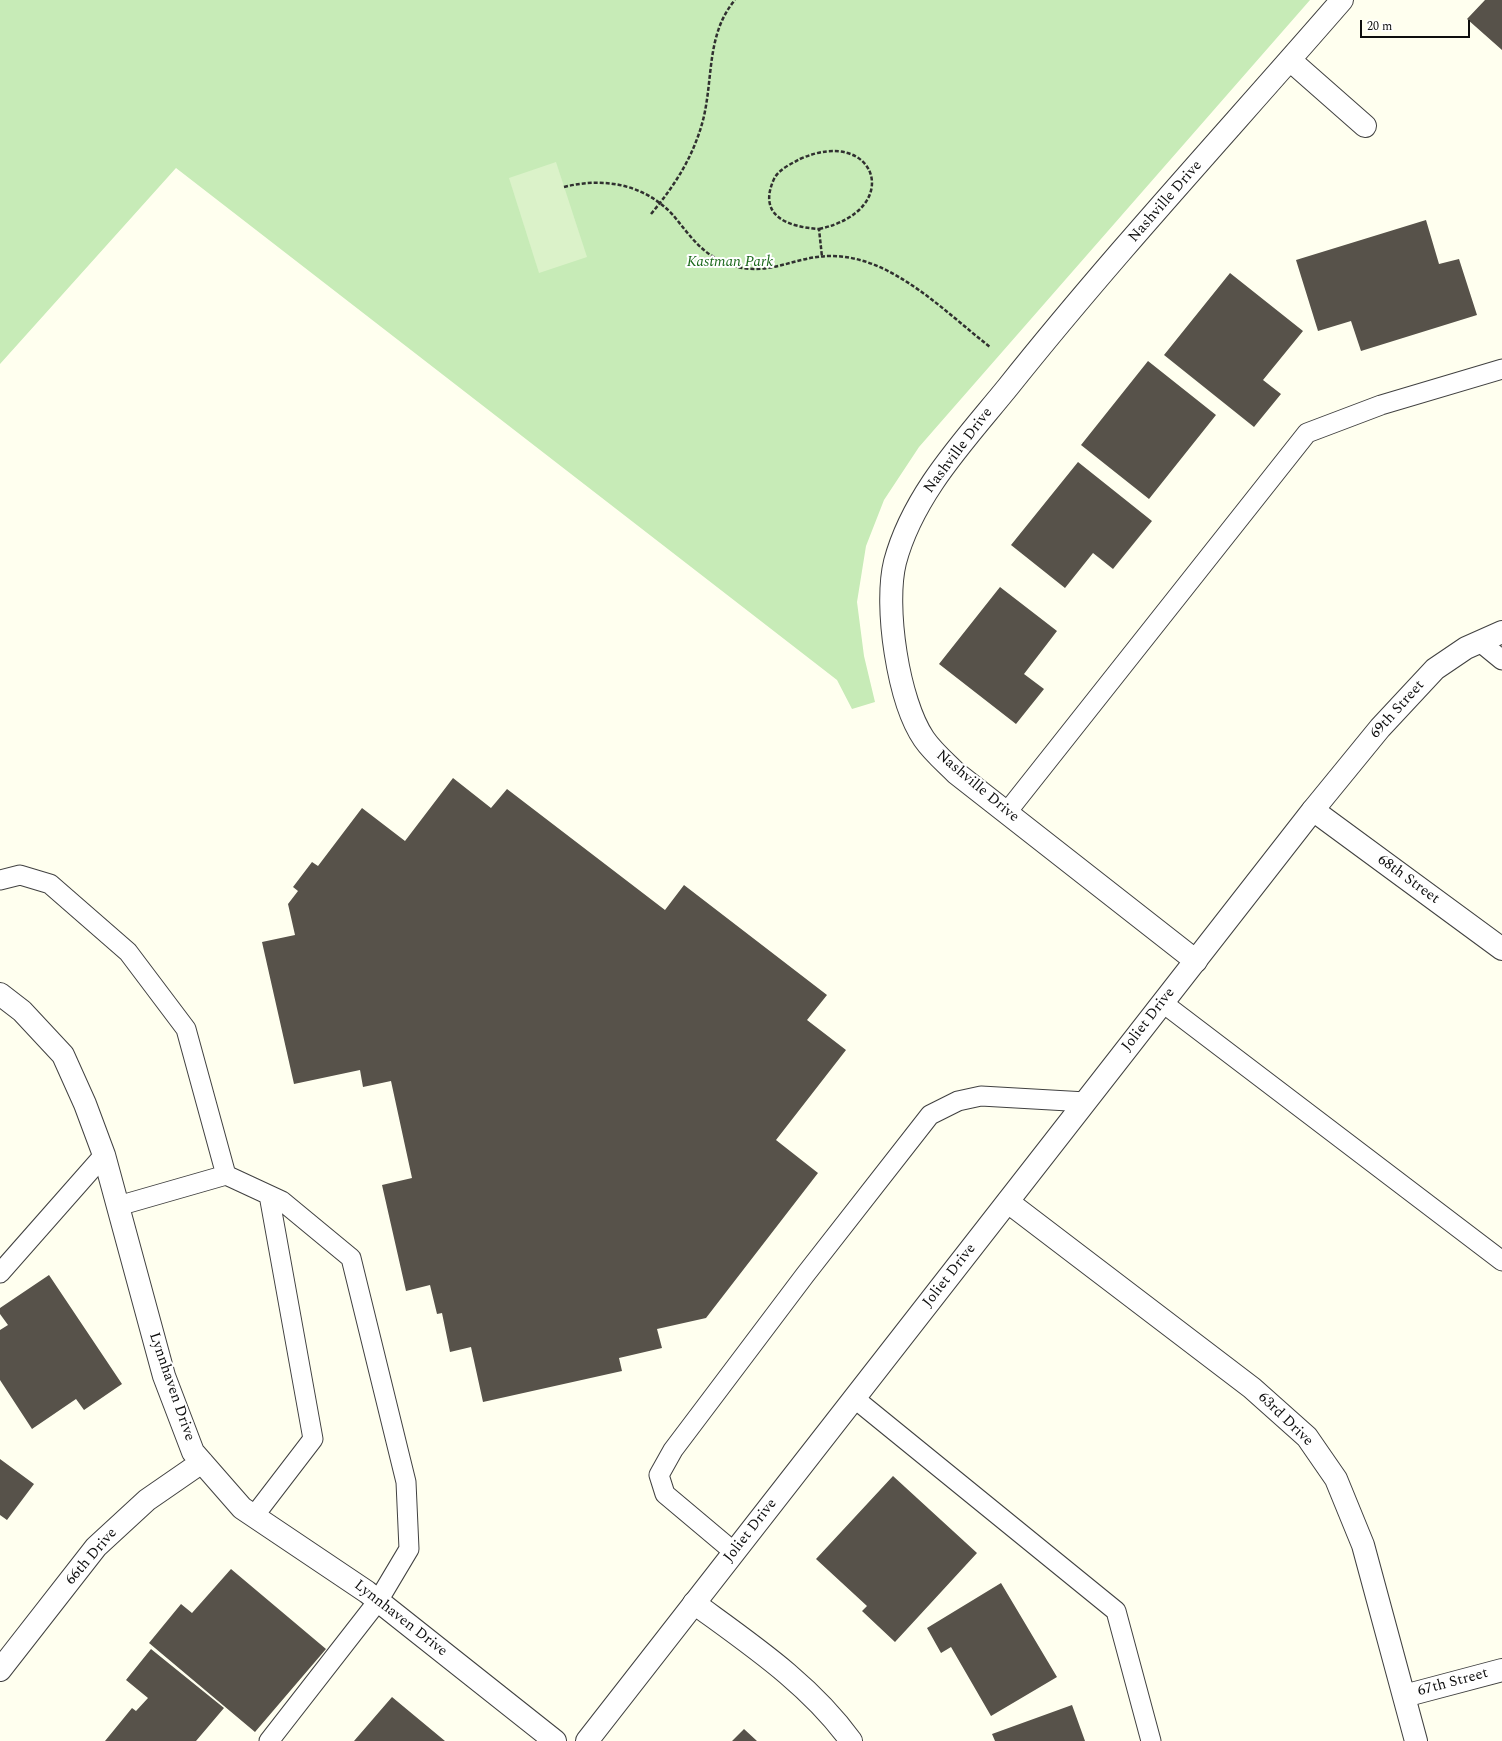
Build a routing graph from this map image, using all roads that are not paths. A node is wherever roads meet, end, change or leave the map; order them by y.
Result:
1 (1342, 0) edge
2 (1290, 60) junction
3 (1365, 126) dead end
4 (1502, 369) edge
5 (1502, 632) edge
6 (1480, 642) junction
7 (1502, 660) edge
8 (1313, 810) junction
9 (1007, 812) junction
10 (0, 880) edge
11 (1502, 949) edge
12 (1196, 961) junction
13 (0, 994) edge
14 (1163, 1003) junction
15 (1086, 1102) junction
16 (104, 1155) junction
17 (226, 1175) junction
18 (269, 1195) junction
19 (1008, 1202) junction
20 (118, 1206) junction
21 (1502, 1261) edge
22 (0, 1273) edge
23 (854, 1398) junction
24 (202, 1462) junction
25 (254, 1516) junction
26 (734, 1552) junction
27 (378, 1601) junction
28 (694, 1603) junction
29 (0, 1670) edge
30 (1502, 1670) edge
31 (1404, 1696) junction
32 (268, 1741) edge
33 (555, 1741) edge
34 (587, 1741) edge
35 (851, 1741) edge
36 (1151, 1741) edge
37 (1416, 1741) edge

1 - 2 street, Nashville Drive
2 - 3 street
2 - 9 street, Nashville Drive
4 - 9 lane
5 - 6 street, 69th Street
6 - 7 lane
6 - 8 street, 69th Street
8 - 11 street, 68th Street
8 - 12 street, Joliet Drive
9 - 12 street, Nashville Drive
10 - 17 lane
12 - 14 street, Joliet Drive
13 - 16 street, Lynnhaven Drive
14 - 15 street, Joliet Drive
14 - 21 lane
15 - 19 street, Joliet Drive
15 - 26 lane
16 - 20 street, Lynnhaven Drive
16 - 22 lane
17 - 18 lane
17 - 20 lane
18 - 25 lane
18 - 27 lane
19 - 23 street, Joliet Drive
19 - 31 street, 63rd Drive
20 - 24 street, Lynnhaven Drive
23 - 26 street, Joliet Drive
23 - 36 lane
24 - 25 street, Lynnhaven Drive
24 - 29 street, 66th Drive
25 - 27 street, Lynnhaven Drive
26 - 28 street, Joliet Drive
27 - 32 lane
27 - 33 street, Lynnhaven Drive
28 - 34 street, Joliet Drive
28 - 35 street
30 - 31 street, 67th Street
31 - 37 street, 63rd Drive

